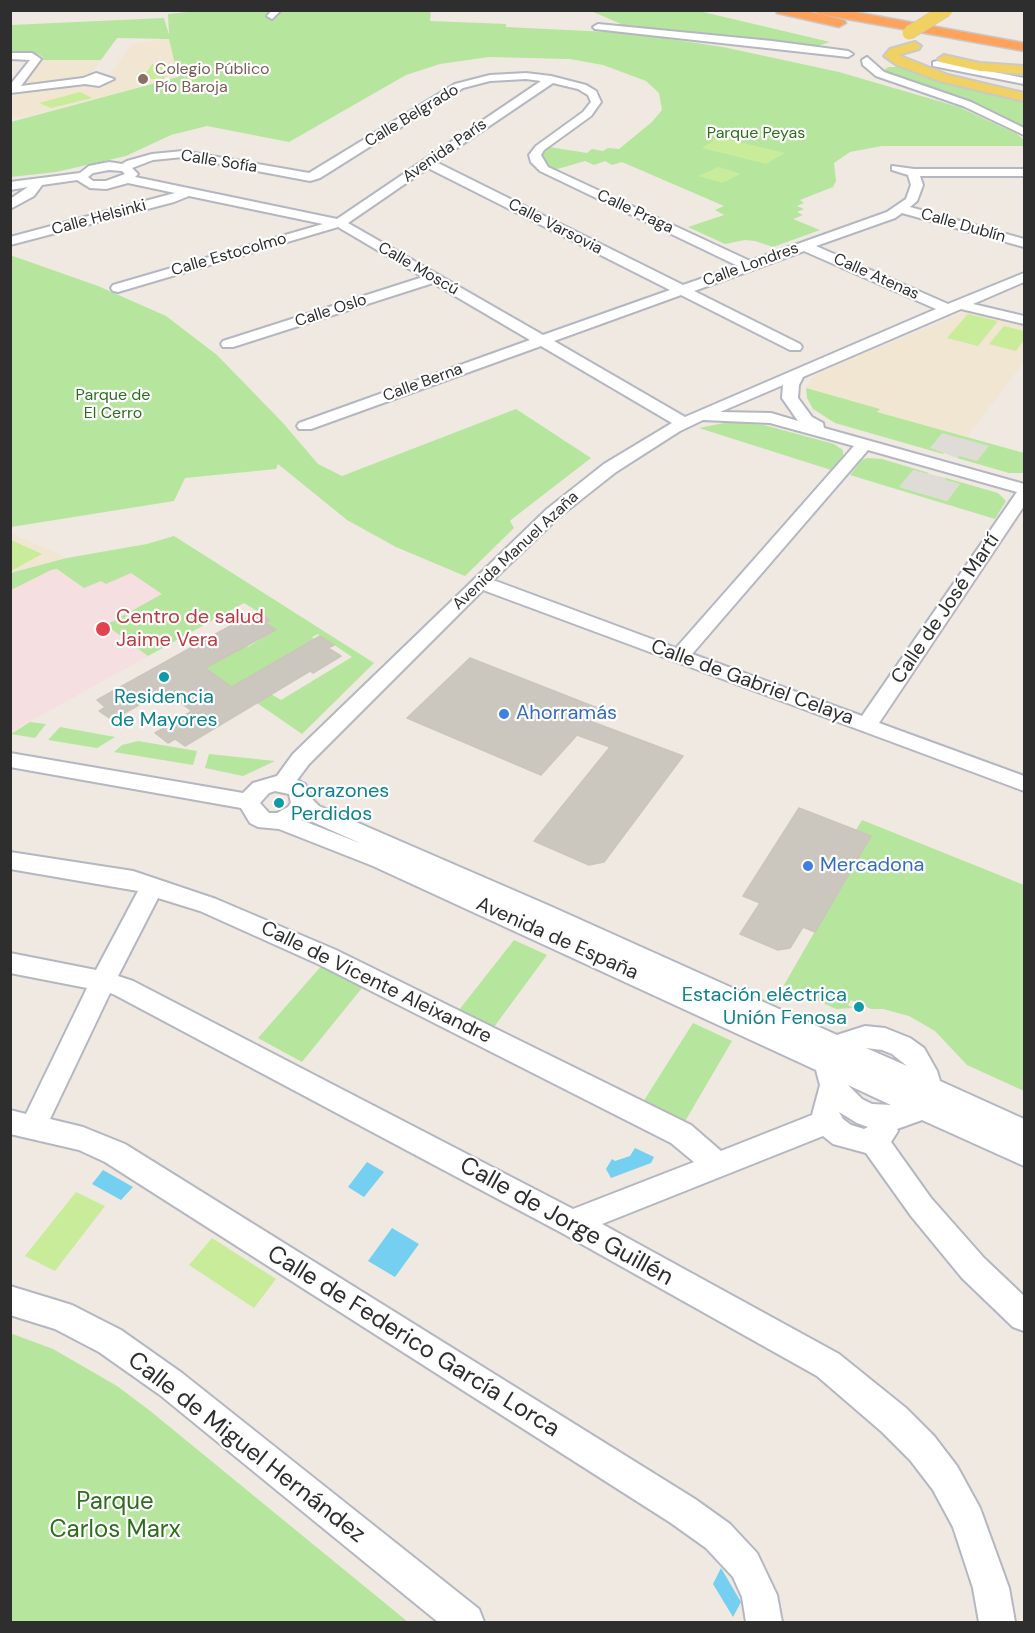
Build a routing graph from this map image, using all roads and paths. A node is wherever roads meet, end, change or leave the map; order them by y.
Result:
1 (782, 10) edge
2 (819, 10) edge
3 (857, 10) edge
4 (901, 10) edge
5 (936, 10) edge
6 (955, 15) edge
7 (598, 27) dead end
8 (1024, 40) edge
9 (913, 42) junction
10 (772, 44) junction
11 (1024, 47) edge
12 (848, 54) junction
13 (10, 56) edge
14 (867, 60) junction
15 (898, 62) junction
16 (106, 64) dead end
17 (937, 64) dead end
18 (1024, 70) edge
19 (880, 74) junction
20 (551, 79) junction
21 (1024, 81) edge
22 (11, 90) edge
23 (1024, 95) edge
24 (1024, 132) edge
25 (540, 148) joint
26 (428, 163) junction
27 (896, 168) dead end
28 (1024, 172) edge
29 (126, 173) junction
30 (913, 173) junction
31 (81, 176) junction
32 (315, 176) joint
33 (37, 183) junction
34 (10, 186) edge
35 (187, 192) junction
36 (10, 205) edge
37 (902, 209) junction
38 (339, 223) junction
39 (10, 241) edge
40 (1024, 243) edge
41 (805, 246) junction
42 (750, 266) junction
43 (1024, 277) edge
44 (434, 278) junction
45 (118, 288) dead end
46 (681, 290) junction
47 (953, 307) junction
48 (1024, 320) edge
49 (542, 340) junction
50 (228, 344) dead end
51 (795, 347) dead end
52 (796, 373) junction
53 (757, 390) junction
54 (716, 408) junction
55 (769, 415) junction
56 (684, 423) junction
57 (305, 426) dead end
58 (828, 433) junction
59 (866, 443) junction
60 (1024, 489) edge
61 (1024, 494) edge
62 (480, 582) junction
63 (680, 656) junction
64 (867, 725) junction
65 (10, 760) edge
66 (1024, 783) edge
67 (282, 784) junction
68 (248, 802) junction
69 (302, 803) junction
70 (281, 821) junction
71 (10, 860) edge
72 (153, 885) junction
73 (10, 963) edge
74 (103, 981) junction
75 (834, 1065) junction
76 (916, 1104) junction
77 (828, 1121) junction
78 (22, 1124) edge
79 (1024, 1132) edge
80 (873, 1140) junction
81 (1024, 1154) edge
82 (718, 1165) junction
83 (572, 1223) junction
84 (10, 1300) edge
85 (1024, 1316) edge
86 (466, 1623) edge
87 (764, 1623) edge
88 (997, 1623) edge

1 - 9 highway
2 - 11 highway
3 - 8 highway
4 - 6 highway
5 - 6 highway
6 - 9 main road, bridge
7 - 10 street
9 - 15 main road
9 - 18 main road
9 - 23 main road
10 - 12 street
10 - 12 street
12 - 14 street
13 - 22 street
14 - 15 street
14 - 19 street
15 - 19 street
15 - 23 main road
16 - 22 street
17 - 21 street
19 - 24 street
20 - 25 street, Calle Belgrado
20 - 26 street, Avenida París
20 - 32 street, Calle Belgrado
25 - 42 street, Calle Praga
26 - 38 street, Avenida París
26 - 46 street, Calle Varsovia
27 - 30 street
28 - 30 street
29 - 31 street
29 - 31 street
29 - 32 street, Calle Sofía
29 - 35 street, Calle Moscú
30 - 37 street
31 - 33 street
33 - 34 street
33 - 36 street
35 - 38 street, Calle Moscú
35 - 39 street, Calle Helsinki
37 - 40 street, Calle Dublín
37 - 41 street, Calle Londres
38 - 44 street, Calle Moscú
38 - 45 street, Calle Estocolmo
41 - 42 street, Calle Londres
41 - 47 street, Calle Atenas
42 - 46 street, Calle Londres
43 - 47 street, Avenida Manuel Azaña
44 - 49 street, Calle Moscú
44 - 50 street, Calle Oslo
46 - 49 street, Calle Londres
46 - 51 street, Calle Varsovia
47 - 48 street, Calle Atenas
47 - 52 street, Avenida Manuel Azaña
49 - 56 street, Calle Moscú
49 - 57 street, Calle Berna
52 - 53 street, Avenida Manuel Azaña
52 - 58 street
53 - 54 street, Avenida Manuel Azaña
53 - 55 street
54 - 55 street
54 - 56 street, Avenida Manuel Azaña
55 - 56 street
55 - 58 street
56 - 62 street, Avenida Manuel Azaña
58 - 59 street
59 - 60 street
59 - 63 street
61 - 64 street, Calle de José Martí
62 - 63 street, Calle de Gabriel Celaya
62 - 67 street, Avenida Manuel Azaña
63 - 64 street, Calle de Gabriel Celaya
64 - 66 street, Calle de Gabriel Celaya
65 - 68 street
67 - 68 street
67 - 69 street
68 - 70 street
69 - 70 street
69 - 75 street, Avenida de España
70 - 75 street, Avenida de España
71 - 72 street, Calle de Vicente Aleixandre
72 - 74 street
72 - 82 street, Calle de Vicente Aleixandre
73 - 74 street, Calle de Jorge Guillén
74 - 78 street
74 - 83 street, Calle de Jorge Guillén
75 - 76 street, Avenida de España
75 - 76 street
75 - 77 street
76 - 79 street, Avenida de España
76 - 80 street
76 - 81 street, Avenida de España
77 - 80 street
77 - 82 street
78 - 87 street, Calle de Federico García Lorca
80 - 85 street
82 - 83 street
83 - 88 street, Calle de Jorge Guillén
84 - 86 street, Calle de Miguel Hernández

